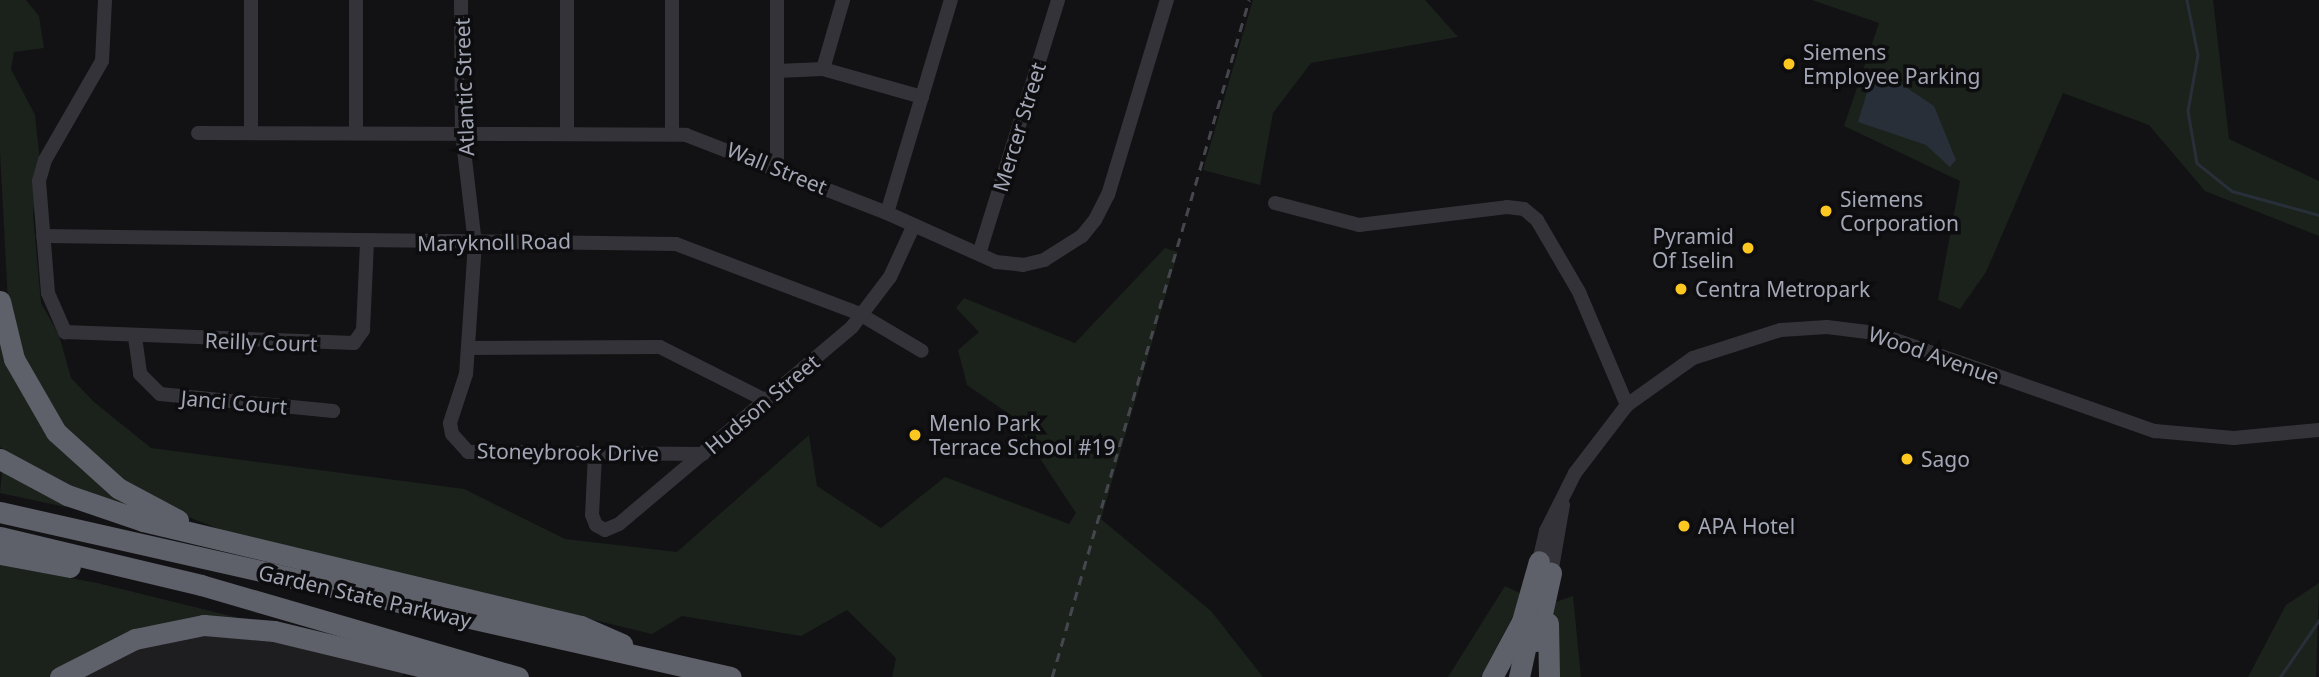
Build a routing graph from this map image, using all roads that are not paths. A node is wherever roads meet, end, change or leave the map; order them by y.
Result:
1 (105, 0) edge
2 (251, 0) edge
3 (356, 0) edge
4 (461, 0) edge
5 (567, 0) edge
6 (672, 0) edge
7 (777, 0) edge
8 (843, 0) edge
9 (951, 0) edge
10 (1058, 0) edge
11 (1167, 0) edge
12 (823, 69) junction
13 (777, 71) junction
14 (922, 97) junction
15 (251, 132) junction
16 (356, 132) junction
17 (567, 132) junction
18 (198, 133) dead end
19 (462, 133) junction
20 (672, 133) junction
21 (777, 169) junction
22 (1275, 203) dead end
23 (887, 213) junction
24 (913, 227) junction
25 (43, 236) junction
26 (367, 243) junction
27 (475, 243) junction
28 (979, 254) junction
29 (0, 301) edge
30 (862, 316) junction
31 (135, 337) junction
32 (469, 348) junction
33 (922, 351) dead end
34 (765, 400) junction
35 (1627, 405) junction
36 (333, 411) dead end
37 (450, 423) joint
38 (2319, 430) edge
39 (595, 454) junction
40 (702, 454) junction
41 (5, 462) edge
42 (0, 512) edge
43 (0, 537) edge
44 (215, 537) junction
45 (0, 554) edge
46 (1546, 565) junction
47 (201, 585) junction
48 (664, 662) junction
49 (60, 677) edge
50 (497, 677) edge
51 (518, 677) edge
52 (730, 677) edge
53 (1492, 677) edge
54 (1518, 677) edge
55 (1528, 677) edge
56 (1549, 677) edge

1 - 25 street
2 - 15 street
3 - 16 street
4 - 19 street, Atlantic Street
5 - 17 street
6 - 20 street
7 - 13 street
8 - 12 street
9 - 14 street
10 - 28 street, Mercer Street
11 - 28 street, Wall Street
12 - 13 street
12 - 14 street
13 - 21 street
14 - 23 street
15 - 16 street, Wall Street
15 - 18 street, Wall Street
16 - 19 street, Wall Street
17 - 19 street, Wall Street
17 - 20 street, Wall Street
19 - 27 street, Atlantic Street
20 - 21 street, Wall Street
21 - 23 street, Wall Street
22 - 35 street
23 - 24 street, Wall Street
24 - 28 street, Wall Street
24 - 30 street, Hudson Street
25 - 26 street, Maryknoll Road
25 - 31 street, Reilly Court
26 - 27 street, Maryknoll Road
26 - 31 street, Reilly Court
27 - 30 street, Maryknoll Road
27 - 32 street, Atlantic Street
29 - 44 highway
30 - 33 street, Maryknoll Road
30 - 34 street, Hudson Street
31 - 36 street, Janci Court
32 - 34 street
32 - 37 street, Atlantic Street
34 - 40 street, Hudson Street
35 - 38 street, Wood Avenue
35 - 46 street, Wood Avenue
37 - 39 street, Stoneybrook Drive
39 - 40 street, Stoneybrook Drive
39 - 40 street, Hudson Street
41 - 44 highway
42 - 48 highway, Garden State Parkway
43 - 47 highway, Garden State Parkway
44 - 48 highway
45 - 47 highway
46 - 53 highway
46 - 54 highway
46 - 55 highway
46 - 56 highway
47 - 51 highway, Garden State Parkway
48 - 52 highway, Garden State Parkway
49 - 50 highway

